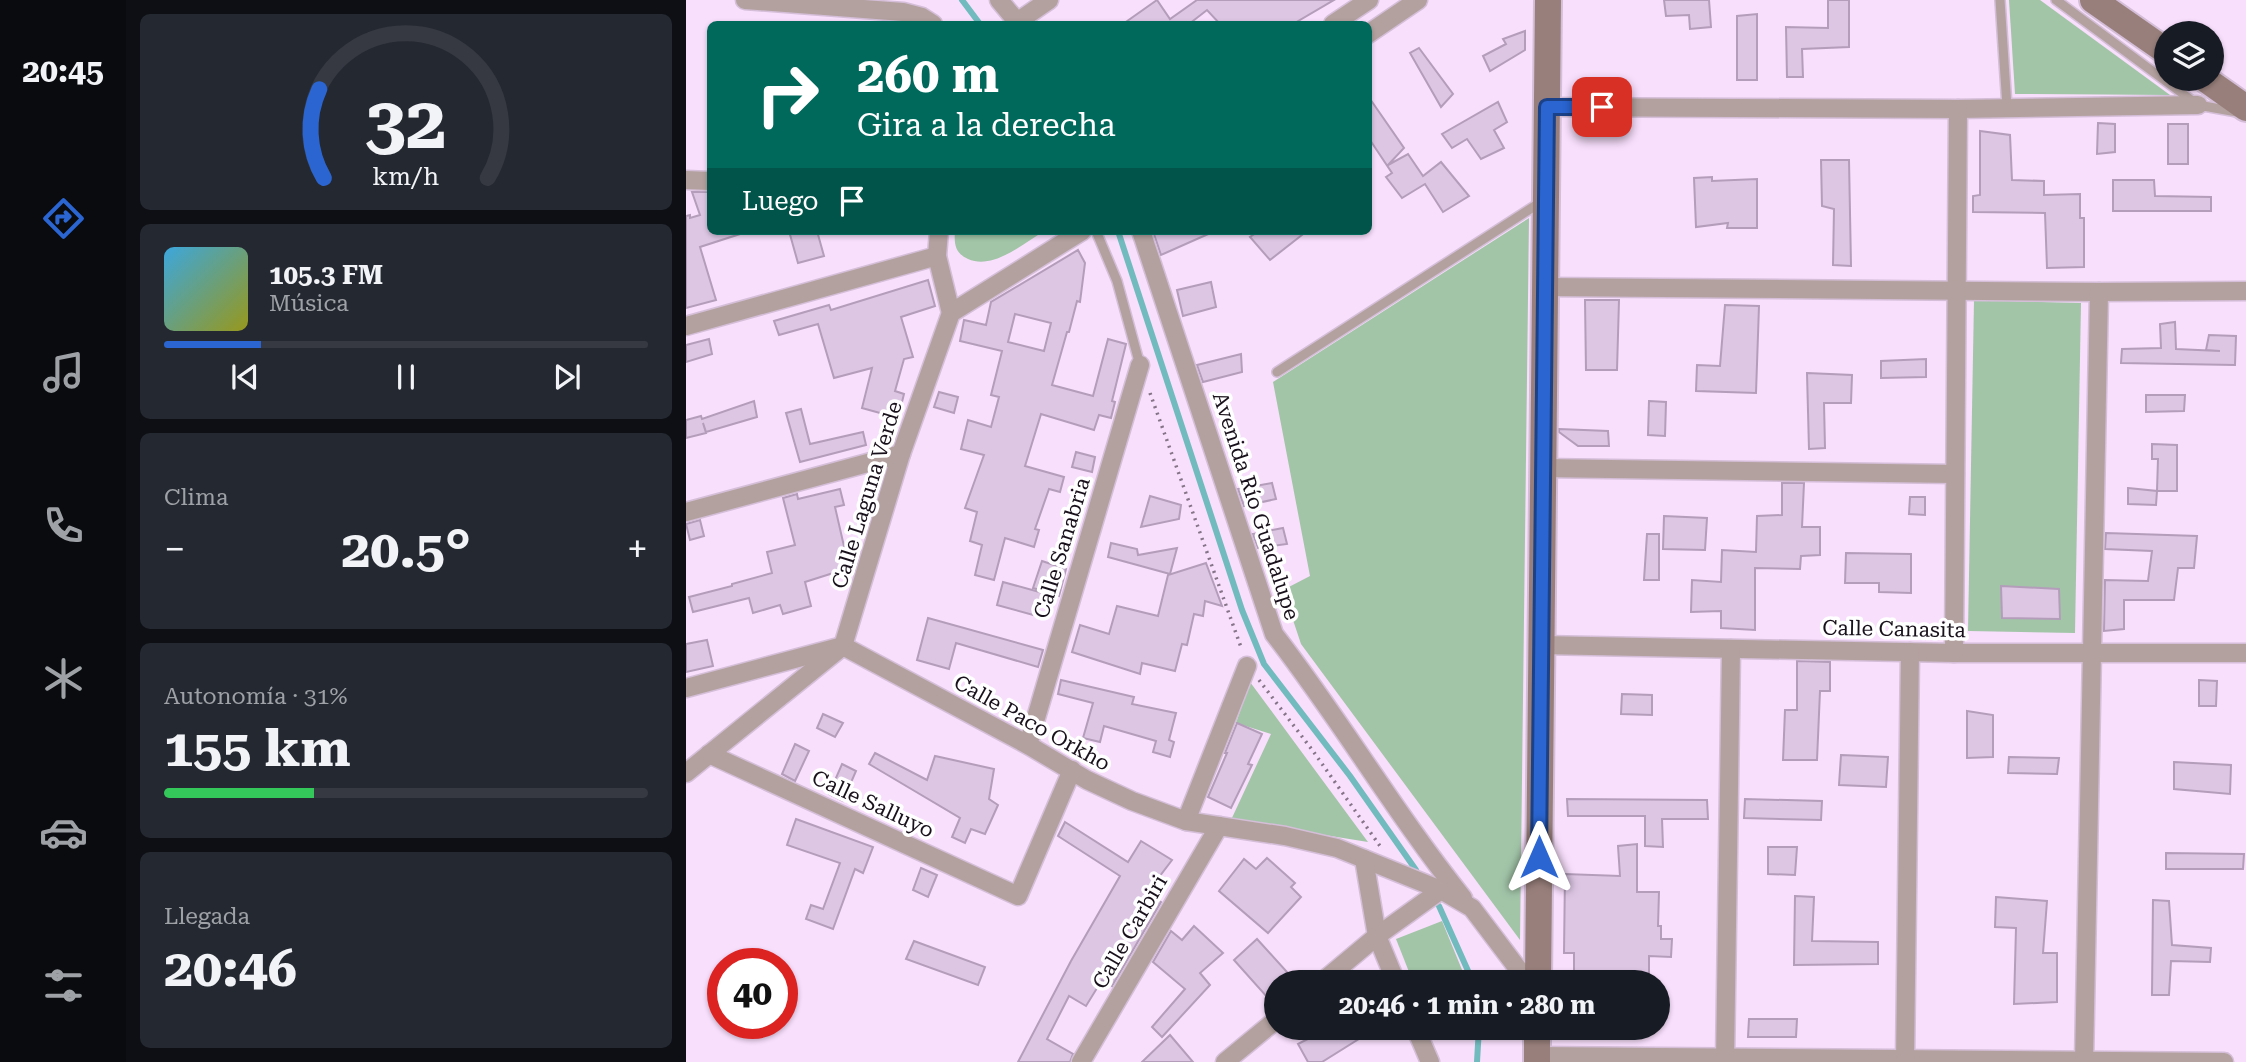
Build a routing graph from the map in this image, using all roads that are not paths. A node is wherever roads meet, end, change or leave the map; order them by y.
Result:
1 (746, 0) edge
2 (999, 0) edge
3 (1049, 0) edge
4 (1369, 0) edge
5 (1418, 0) edge
6 (1548, 0) edge
7 (2000, 0) edge
8 (2056, 0) edge
9 (2093, 0) edge
10 (798, 1) edge
11 (928, 21) edge
12 (1016, 21) edge
13 (1021, 21) edge
14 (1338, 21) edge
15 (1372, 31) edge
16 (2154, 43) edge
17 (2222, 91) edge
18 (2198, 105) junction
19 (1547, 107) junction
20 (2007, 107) junction
21 (2246, 108) edge
22 (1958, 109) junction
23 (2246, 114) edge
24 (686, 180) edge
25 (707, 181) edge
26 (1546, 199) junction
27 (939, 235) edge
28 (1076, 235) edge
29 (1098, 235) edge
30 (1142, 235) edge
31 (937, 256) junction
32 (1545, 287) junction
33 (1957, 290) junction
34 (2246, 291) edge
35 (2099, 292) junction
36 (951, 313) junction
37 (686, 326) edge
38 (1140, 365) joint
39 (1277, 372) dead end
40 (901, 454) junction
41 (1543, 468) junction
42 (1955, 474) junction
43 (686, 512) edge
44 (1541, 645) junction
45 (844, 646) junction
46 (1731, 649) junction
47 (1910, 652) junction
48 (1954, 653) junction
49 (2092, 653) junction
50 (2246, 653) edge
51 (1247, 666) dead end
52 (686, 688) edge
53 (1028, 745) junction
54 (709, 754) junction
55 (1072, 771) junction
56 (686, 773) edge
57 (1186, 821) junction
58 (1219, 826) junction
59 (1364, 859) junction
60 (1441, 890) junction
61 (1472, 908) junction
62 (1377, 936) junction
63 (1336, 970) edge
64 (1391, 970) edge
65 (1519, 970) edge
66 (1538, 970) edge
67 (1264, 1030) edge
68 (1421, 1040) edge
69 (1537, 1040) edge
70 (1537, 1059) edge
71 (1725, 1060) edge
72 (1905, 1061) edge
73 (2084, 1061) edge
74 (1081, 1062) edge
75 (1225, 1062) edge
76 (1430, 1062) edge
77 (2224, 1062) edge

1 - 10 street
2 - 12 street
3 - 13 street
4 - 14 street
5 - 15 street
6 - 19 street
7 - 20 lane
8 - 18 lane
9 - 16 street
10 - 11 street
17 - 21 street
18 - 20 street
18 - 23 lane
19 - 22 street
19 - 26 street
20 - 22 street
22 - 33 street
24 - 25 street
26 - 32 street
26 - 39 lane
27 - 31 street
28 - 36 street
29 - 38 lane
30 - 61 street, Avenida Río Guadalupe
31 - 36 street
31 - 37 street
32 - 33 street
32 - 41 street
33 - 35 street
33 - 42 street
34 - 35 street
35 - 49 street
36 - 40 street, Calle Laguna Verde
38 - 53 street, Calle Sanabria
40 - 43 street
40 - 45 street, Calle Laguna Verde
41 - 42 street
41 - 44 street
42 - 48 street
44 - 46 street, Calle Canasita
44 - 66 street
45 - 52 street
45 - 53 street, Calle Paco Orkho
45 - 54 street
46 - 47 street, Calle Canasita
46 - 71 street
47 - 48 street, Calle Canasita
47 - 72 street
48 - 49 street, Calle Canasita
49 - 50 street, Calle Canasita
49 - 73 street
51 - 57 street
53 - 55 street, Calle Paco Orkho
54 - 55 street, Calle Salluyo
54 - 56 street
55 - 57 street, Calle Paco Orkho
57 - 58 street, Calle Paco Orkho
58 - 59 street, Calle Paco Orkho
58 - 74 street, Calle Carbiri
59 - 60 street, Calle Paco Orkho
59 - 62 street
60 - 61 street, Calle Paco Orkho
60 - 62 street
61 - 65 street, Avenida Río Guadalupe
62 - 63 street
62 - 64 street
67 - 75 street
68 - 76 street
69 - 70 street
70 - 71 street
71 - 72 street
72 - 73 street
73 - 77 street

